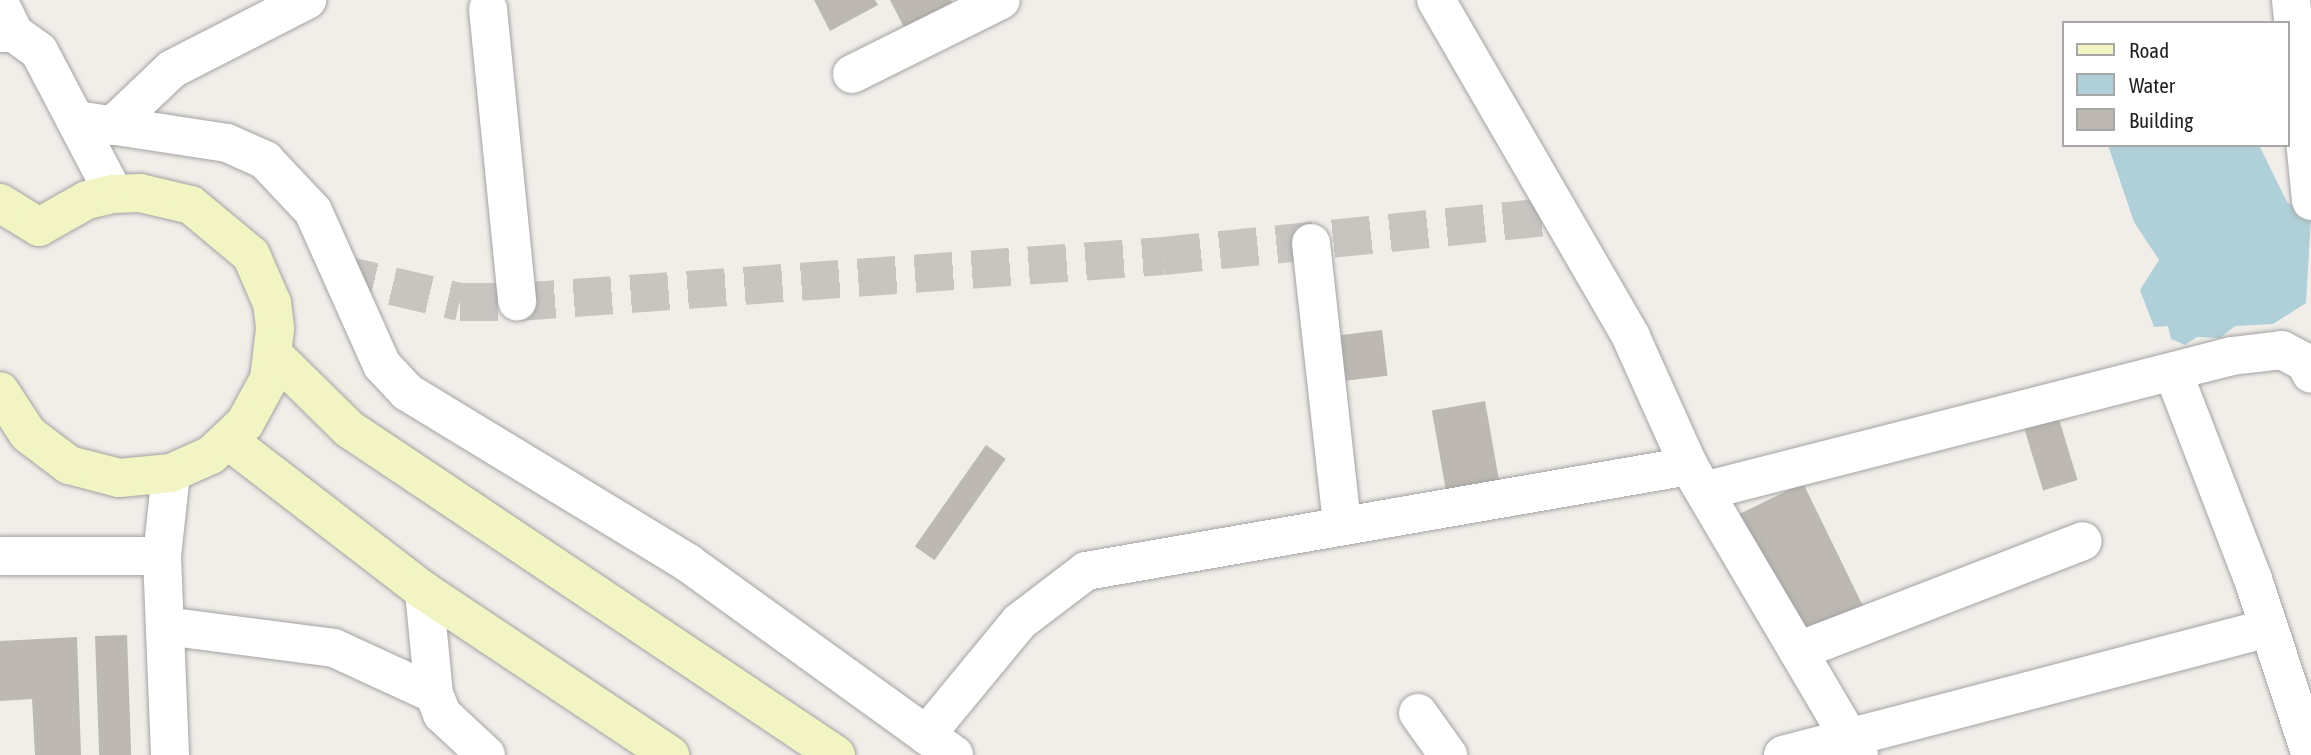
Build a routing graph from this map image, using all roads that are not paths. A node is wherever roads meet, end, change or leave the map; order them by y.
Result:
1 (307, 0) edge
2 (1001, 0) edge
3 (1436, 0) edge
4 (2291, 0) edge
5 (488, 9) dead end
6 (5, 23) edge
7 (852, 74) dead end
8 (94, 123) junction
9 (114, 194) junction
10 (2311, 201) edge
11 (0, 203) edge
12 (1311, 243) dead end
13 (517, 302) dead end
14 (274, 355) junction
15 (2309, 359) edge
16 (2173, 372) junction
17 (0, 391) edge
18 (229, 441) junction
19 (171, 474) junction
20 (1697, 478) junction
21 (1342, 526) junction
22 (2083, 541) dead end
23 (0, 556) edge
24 (162, 556) junction
25 (424, 591) junction
26 (165, 626) junction
27 (2269, 628) junction
28 (1798, 651) junction
29 (433, 694) junction
30 (1418, 713) dead end
31 (940, 745) edge
32 (1854, 747) edge
33 (170, 755) edge
34 (485, 755) edge
35 (670, 755) edge
36 (836, 755) edge
37 (1448, 755) edge
38 (1783, 755) edge
39 (2311, 755) edge

1 - 8 street
2 - 7 street
3 - 20 street
4 - 10 street
5 - 13 street
6 - 8 street
8 - 9 street
8 - 31 street
9 - 11 main road
9 - 14 main road
12 - 21 street
14 - 18 main road
14 - 36 main road
15 - 16 street
16 - 20 street
16 - 27 street
17 - 19 main road
18 - 19 main road
18 - 25 main road
19 - 24 street
20 - 21 street
20 - 28 street
21 - 31 street
22 - 28 street
23 - 24 street
24 - 26 street
25 - 29 street
25 - 35 main road
26 - 29 street
26 - 33 street
27 - 32 street
27 - 39 street
28 - 32 street
29 - 34 street
30 - 37 street
32 - 38 street

